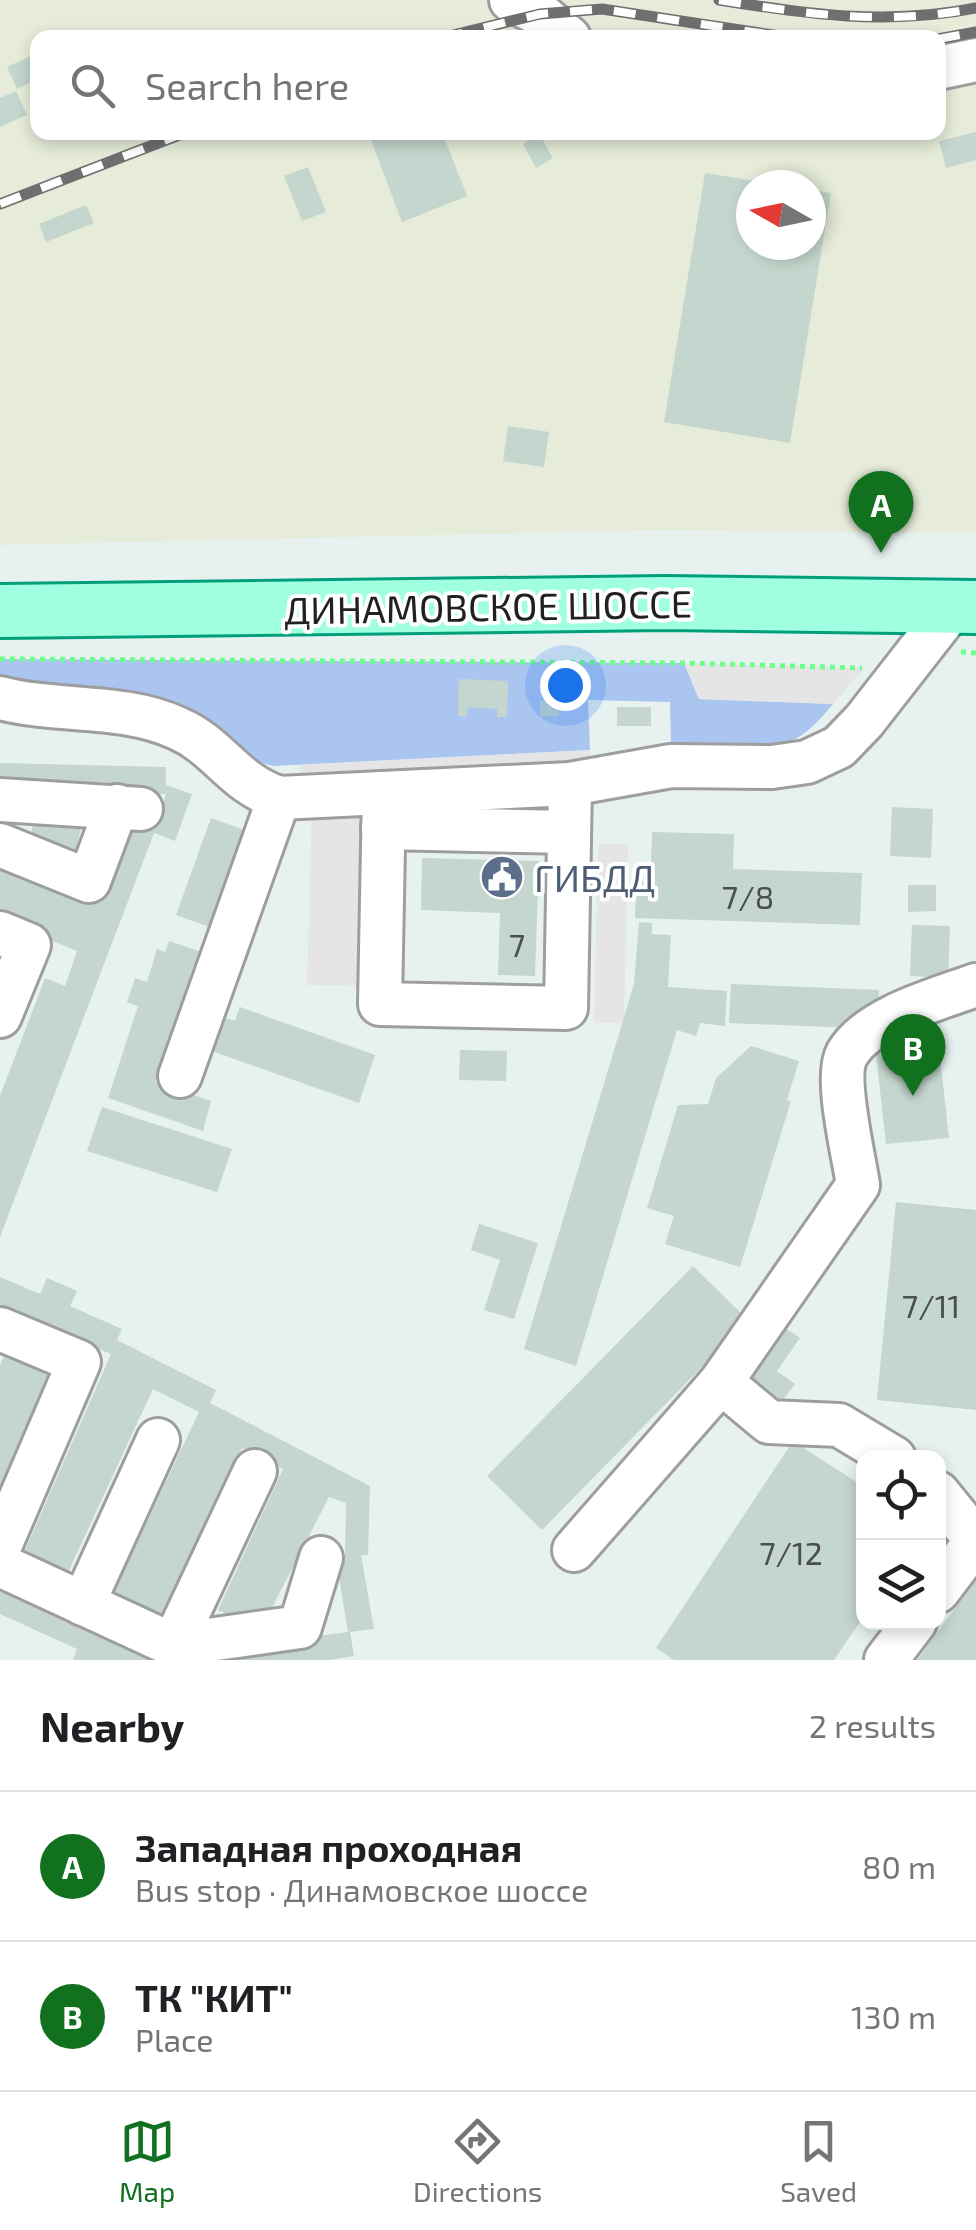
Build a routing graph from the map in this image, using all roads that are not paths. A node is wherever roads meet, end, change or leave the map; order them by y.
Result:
1 (511, 0) edge
2 (559, 30) edge
3 (976, 60) edge
4 (946, 66) edge
5 (964, 607) edge
6 (0, 611) edge
7 (0, 698) edge
8 (570, 784) junction
9 (279, 798) junction
10 (0, 800) edge
11 (384, 811) junction
12 (570, 832) junction
13 (0, 845) edge
14 (0, 933) edge
15 (976, 985) edge
16 (0, 1016) edge
17 (180, 1076) dead end
18 (0, 1329) edge
19 (720, 1382) junction
20 (158, 1440) dead end
21 (881, 1450) edge
22 (255, 1470) dead end
23 (946, 1503) edge
24 (976, 1541) edge
25 (0, 1546) edge
26 (574, 1550) dead end
27 (321, 1558) dead end
28 (0, 1565) edge
29 (946, 1580) edge
30 (83, 1604) junction
31 (908, 1630) edge
32 (172, 1645) junction
33 (886, 1660) edge

1 - 2 lane
3 - 4 lane
5 - 6 main road, ДИНАМОВСКОЕ ШОССЕ
5 - 8 lane
7 - 9 lane
8 - 11 lane
8 - 12 lane
9 - 11 lane
9 - 17 lane
10 - 13 lane
11 - 12 lane
11 - 12 lane
14 - 16 lane
15 - 19 lane
18 - 25 lane
19 - 21 lane
19 - 26 lane
20 - 30 lane
22 - 32 lane
23 - 24 lane
24 - 29 lane
27 - 32 lane
28 - 30 lane
30 - 32 lane
31 - 33 lane

